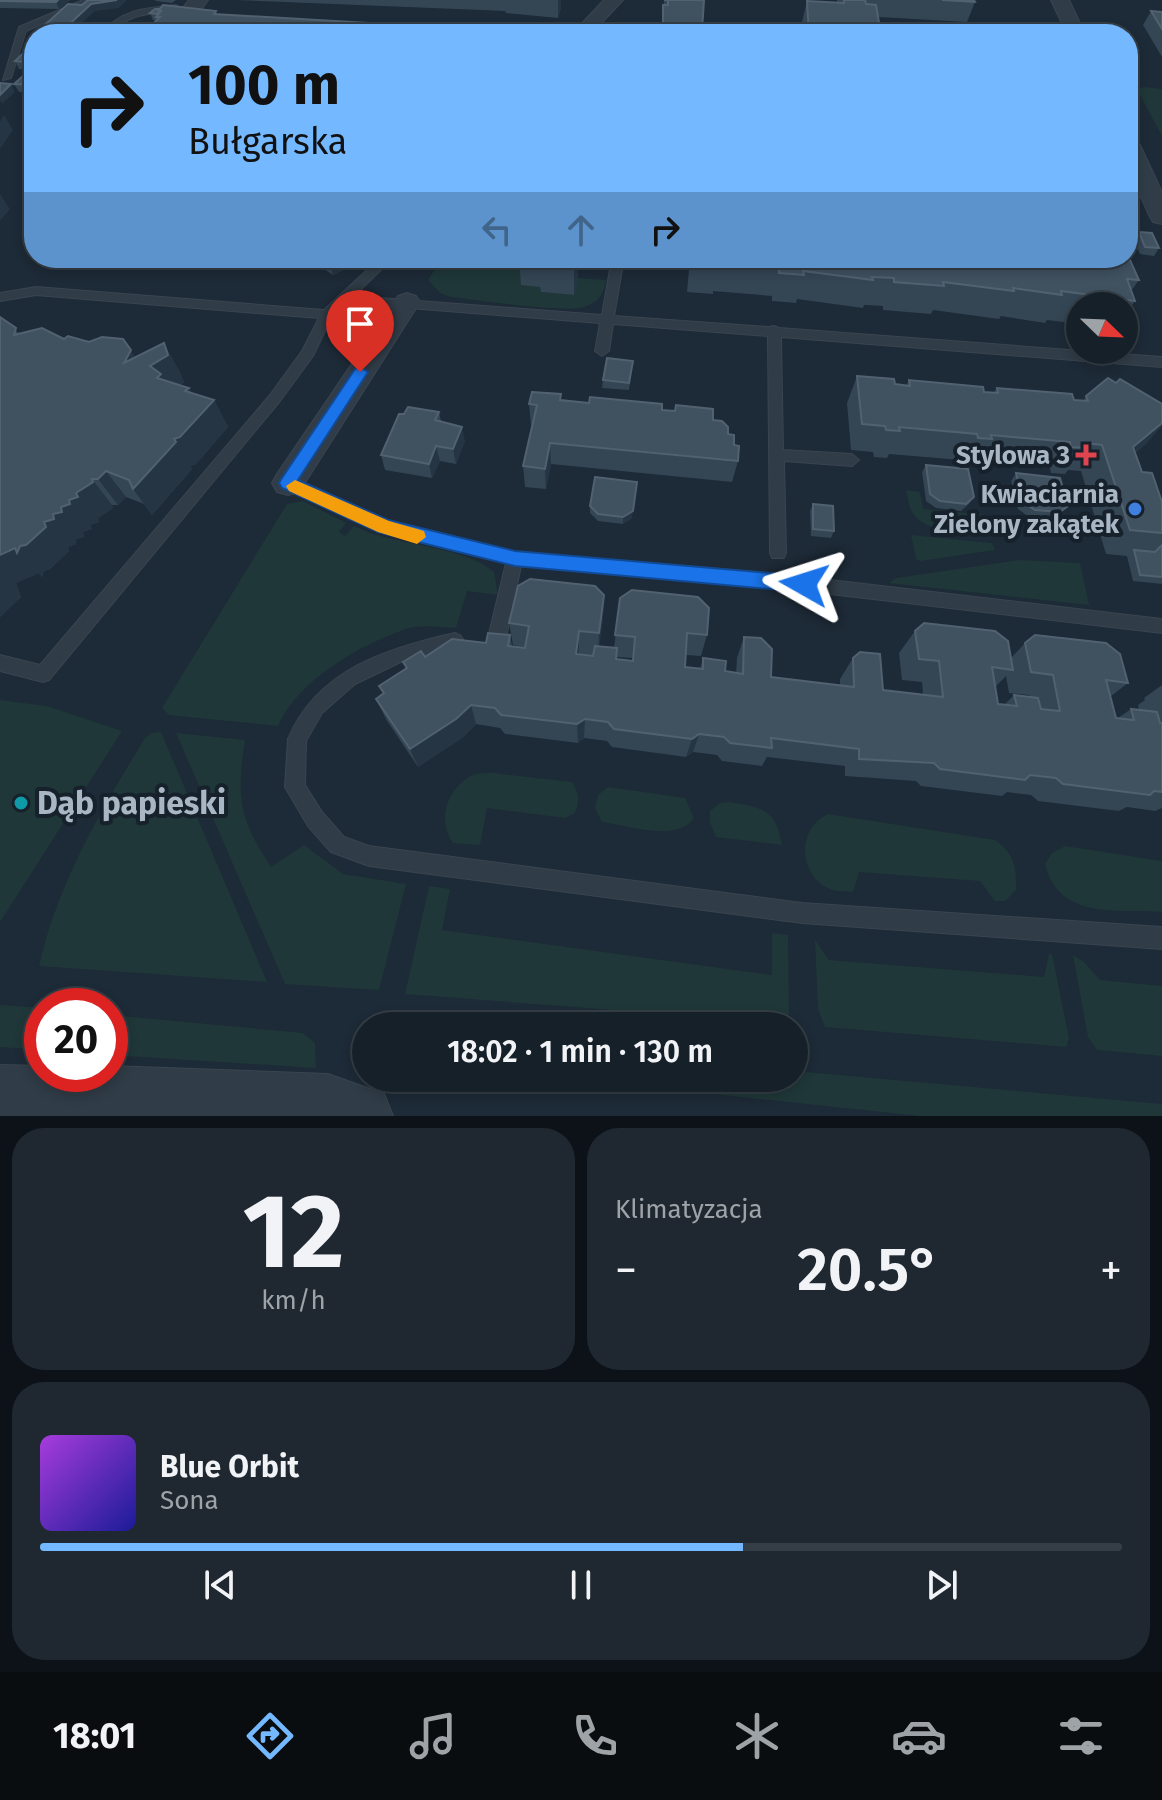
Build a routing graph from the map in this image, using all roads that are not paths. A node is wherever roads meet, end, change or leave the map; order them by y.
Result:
1 (90, 0) edge
2 (614, 0) edge
3 (1060, 0) edge
4 (196, 10) edge
5 (34, 24) edge
6 (113, 24) edge
7 (226, 24) edge
8 (591, 24) edge
9 (1071, 24) edge
10 (24, 28) edge
11 (6, 78) dead end
12 (1138, 152) edge
13 (1162, 158) edge
14 (1138, 163) edge
15 (1162, 217) edge
16 (377, 268) edge
17 (616, 268) edge
18 (0, 297) edge
19 (344, 299) junction
20 (407, 302) junction
21 (327, 314) junction
22 (607, 318) junction
23 (774, 330) junction
24 (602, 351) dead end
25 (1162, 362) edge
26 (778, 455) junction
27 (852, 460) dead end
28 (288, 483) joint
29 (778, 553) dead end
30 (515, 559) junction
31 (1162, 626) edge
32 (455, 641) edge
33 (496, 642) edge
34 (0, 663) edge
35 (1162, 938) edge
36 (0, 1096) edge
37 (362, 1116) edge

1 - 5 lane
2 - 8 street
3 - 9 street
4 - 6 lane
4 - 7 street
10 - 11 lane
12 - 13 street
14 - 15 street
16 - 19 lane
17 - 22 lane
18 - 21 lane
19 - 20 lane
19 - 21 lane
20 - 22 lane
20 - 28 street
21 - 34 lane
22 - 23 lane
22 - 24 lane
23 - 25 lane
23 - 26 lane
26 - 27 lane
26 - 29 lane
28 - 30 lane
30 - 31 lane
30 - 33 lane
32 - 35 lane
36 - 37 street

